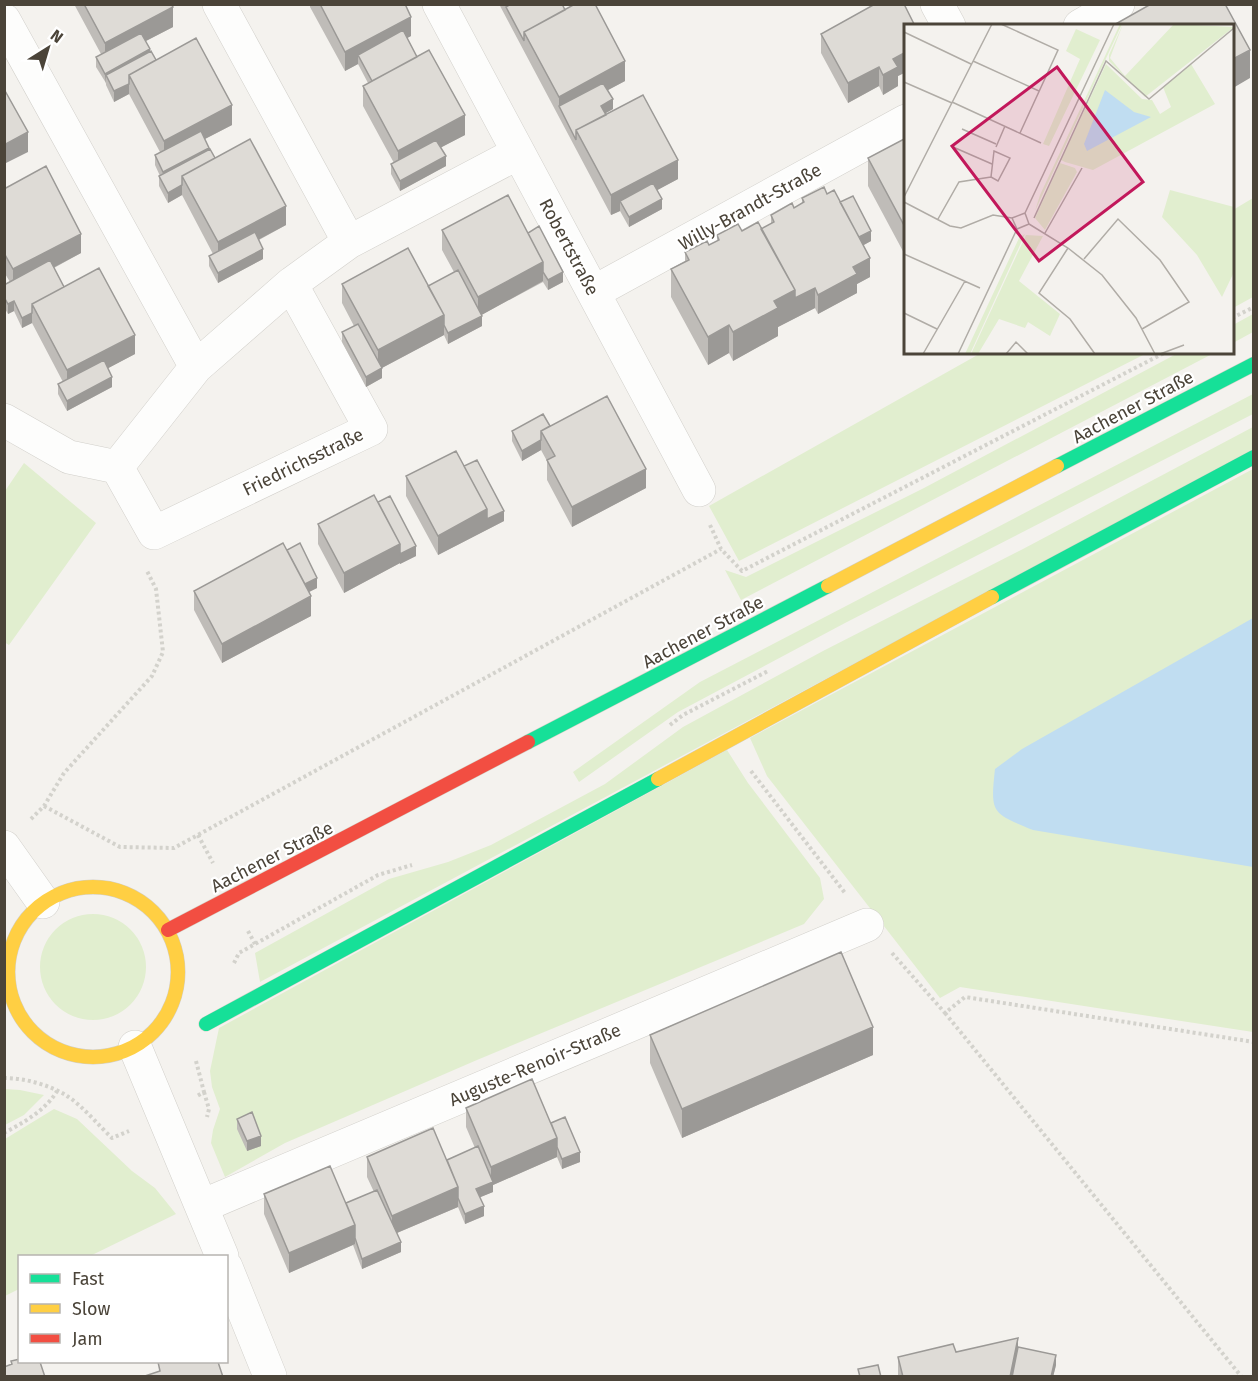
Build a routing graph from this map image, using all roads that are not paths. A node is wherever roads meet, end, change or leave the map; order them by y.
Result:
1 (219, 4) edge
2 (440, 4) edge
3 (937, 4) edge
4 (1119, 4) edge
5 (4, 20) edge
6 (948, 24) edge
7 (1084, 24) edge
8 (904, 122) edge
9 (518, 153) junction
10 (349, 242) junction
11 (291, 284) junction
12 (594, 292) junction
13 (1254, 364) edge
14 (196, 367) junction
15 (4, 420) edge
16 (1254, 457) edge
17 (117, 467) junction
18 (699, 490) dead end
19 (4, 847) edge
20 (43, 902) junction
21 (867, 925) road end
22 (168, 930) junction
23 (18, 1016) junction
24 (4, 1023) edge
25 (206, 1024) dead end
26 (135, 1047) junction
27 (202, 1206) junction
28 (221, 1255) edge
29 (228, 1272) edge
30 (270, 1377) edge

1 - 10 street
2 - 9 street, Robertstraße
3 - 6 street
4 - 7 street
5 - 14 street
8 - 12 street, Willy-Brandt-Straße
9 - 10 street
9 - 12 street, Robertstraße
10 - 11 street
11 - 14 street
11 - 17 street, Friedrichsstraße
12 - 18 street, Robertstraße
13 - 22 main road, Aachener Straße
14 - 17 street
15 - 17 street
16 - 25 main road
19 - 20 street
20 - 22 main road
20 - 23 main road
21 - 27 street, Auguste-Renoir-Straße
22 - 26 main road
23 - 24 main road
23 - 26 main road
26 - 27 street
27 - 28 street
29 - 30 street

